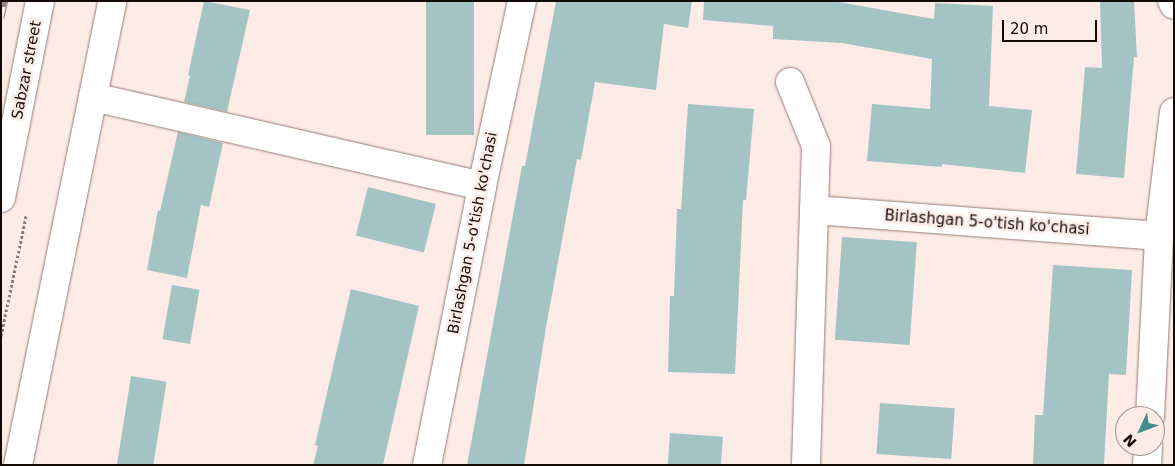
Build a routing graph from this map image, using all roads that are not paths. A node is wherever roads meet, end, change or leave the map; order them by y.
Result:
1 (40, 1) edge
2 (112, 1) edge
3 (522, 1) edge
4 (1172, 1) edge
5 (1174, 5) edge
6 (790, 82) dead end
7 (93, 97) junction
8 (1174, 112) edge
9 (482, 186) junction
10 (1, 198) edge
11 (815, 210) junction
12 (1159, 236) junction
13 (1150, 406) edge
14 (18, 465) edge
15 (427, 465) edge
16 (806, 465) edge

1 - 10 street, Sabzar street
2 - 7 street
3 - 9 street, Birlashgan 5-o'tish ko'chasi
4 - 5 street
6 - 11 street
7 - 9 street
7 - 14 street
8 - 12 street
9 - 15 street, Birlashgan 5-o'tish ko'chasi
11 - 12 street, Birlashgan 5-o'tish ko'chasi
11 - 16 street
12 - 13 street

